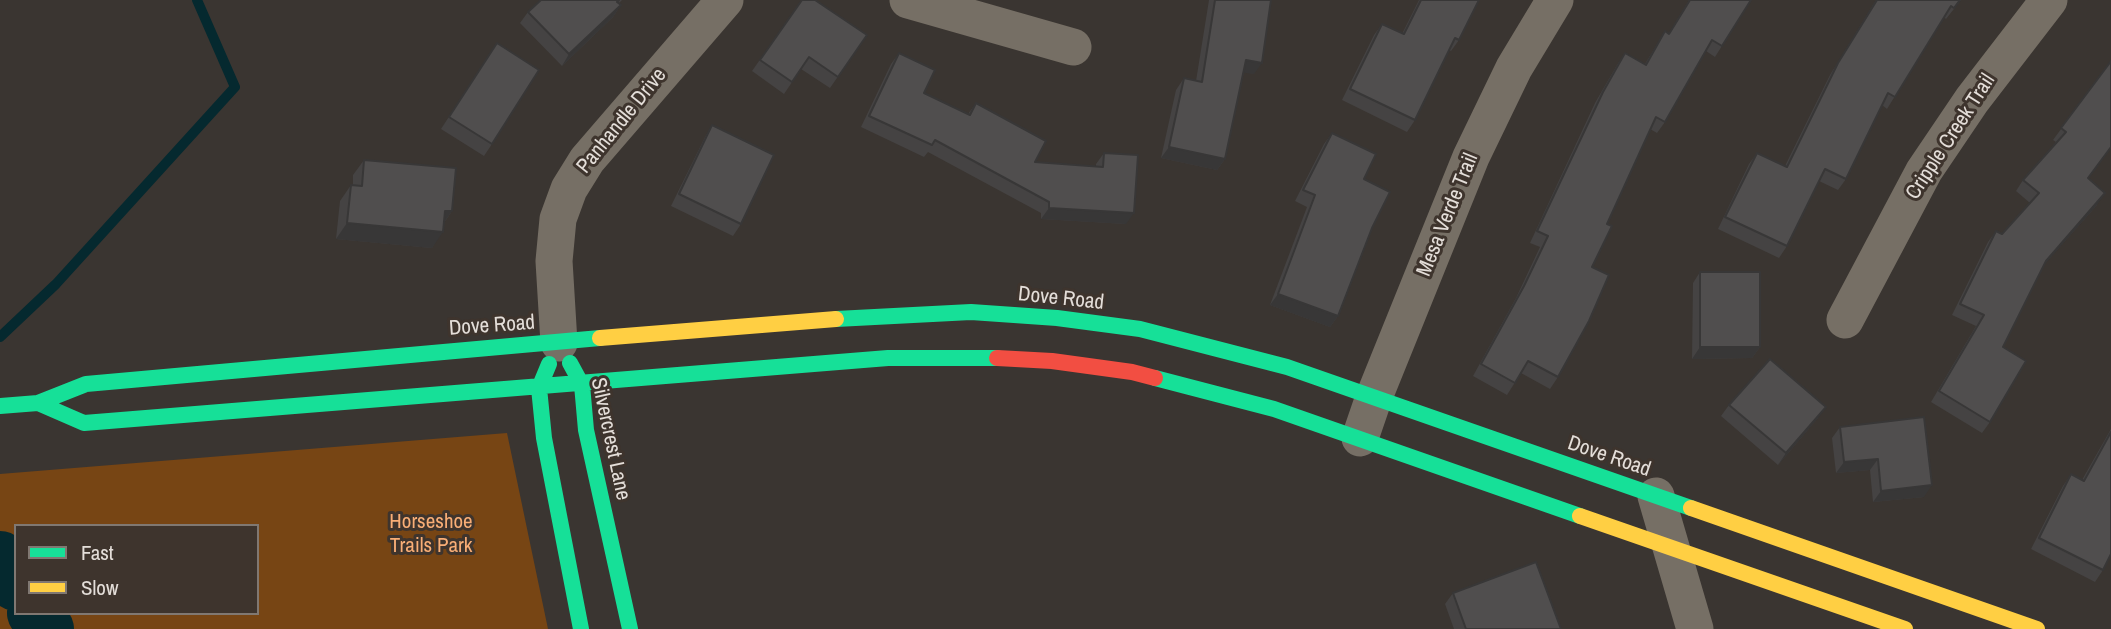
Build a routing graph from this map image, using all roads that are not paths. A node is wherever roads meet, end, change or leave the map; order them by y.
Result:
1 (725, 0) edge
2 (908, 0) edge
3 (1555, 0) edge
4 (2049, 0) edge
5 (1073, 47) dead end
6 (1845, 320) dead end
7 (559, 342) junction
8 (582, 385) junction
9 (539, 388) junction
10 (1374, 397) junction
11 (38, 403) junction
12 (0, 406) edge
13 (1360, 438) junction
14 (1656, 496) junction
15 (1671, 547) junction
16 (581, 629) edge
17 (630, 629) edge
18 (1695, 629) edge
19 (1905, 629) edge
20 (2037, 629) edge

1 - 7 street, Panhandle Drive
2 - 5 street
3 - 10 street, Mesa Verde Trail
4 - 6 street, Cripple Creek Trail
7 - 8 main road, Silvercrest Lane
7 - 9 main road
7 - 10 main road, Dove Road
7 - 11 main road, Dove Road
8 - 9 main road, Dove Road
8 - 13 main road, Dove Road
8 - 17 main road, Silvercrest Lane
9 - 11 main road, Dove Road
9 - 16 main road
10 - 13 street, Mesa Verde Trail
10 - 14 main road, Dove Road
11 - 12 main road, Dove Road
13 - 15 main road, Dove Road
14 - 15 street
14 - 20 main road, Dove Road
15 - 18 street
15 - 19 main road, Dove Road

